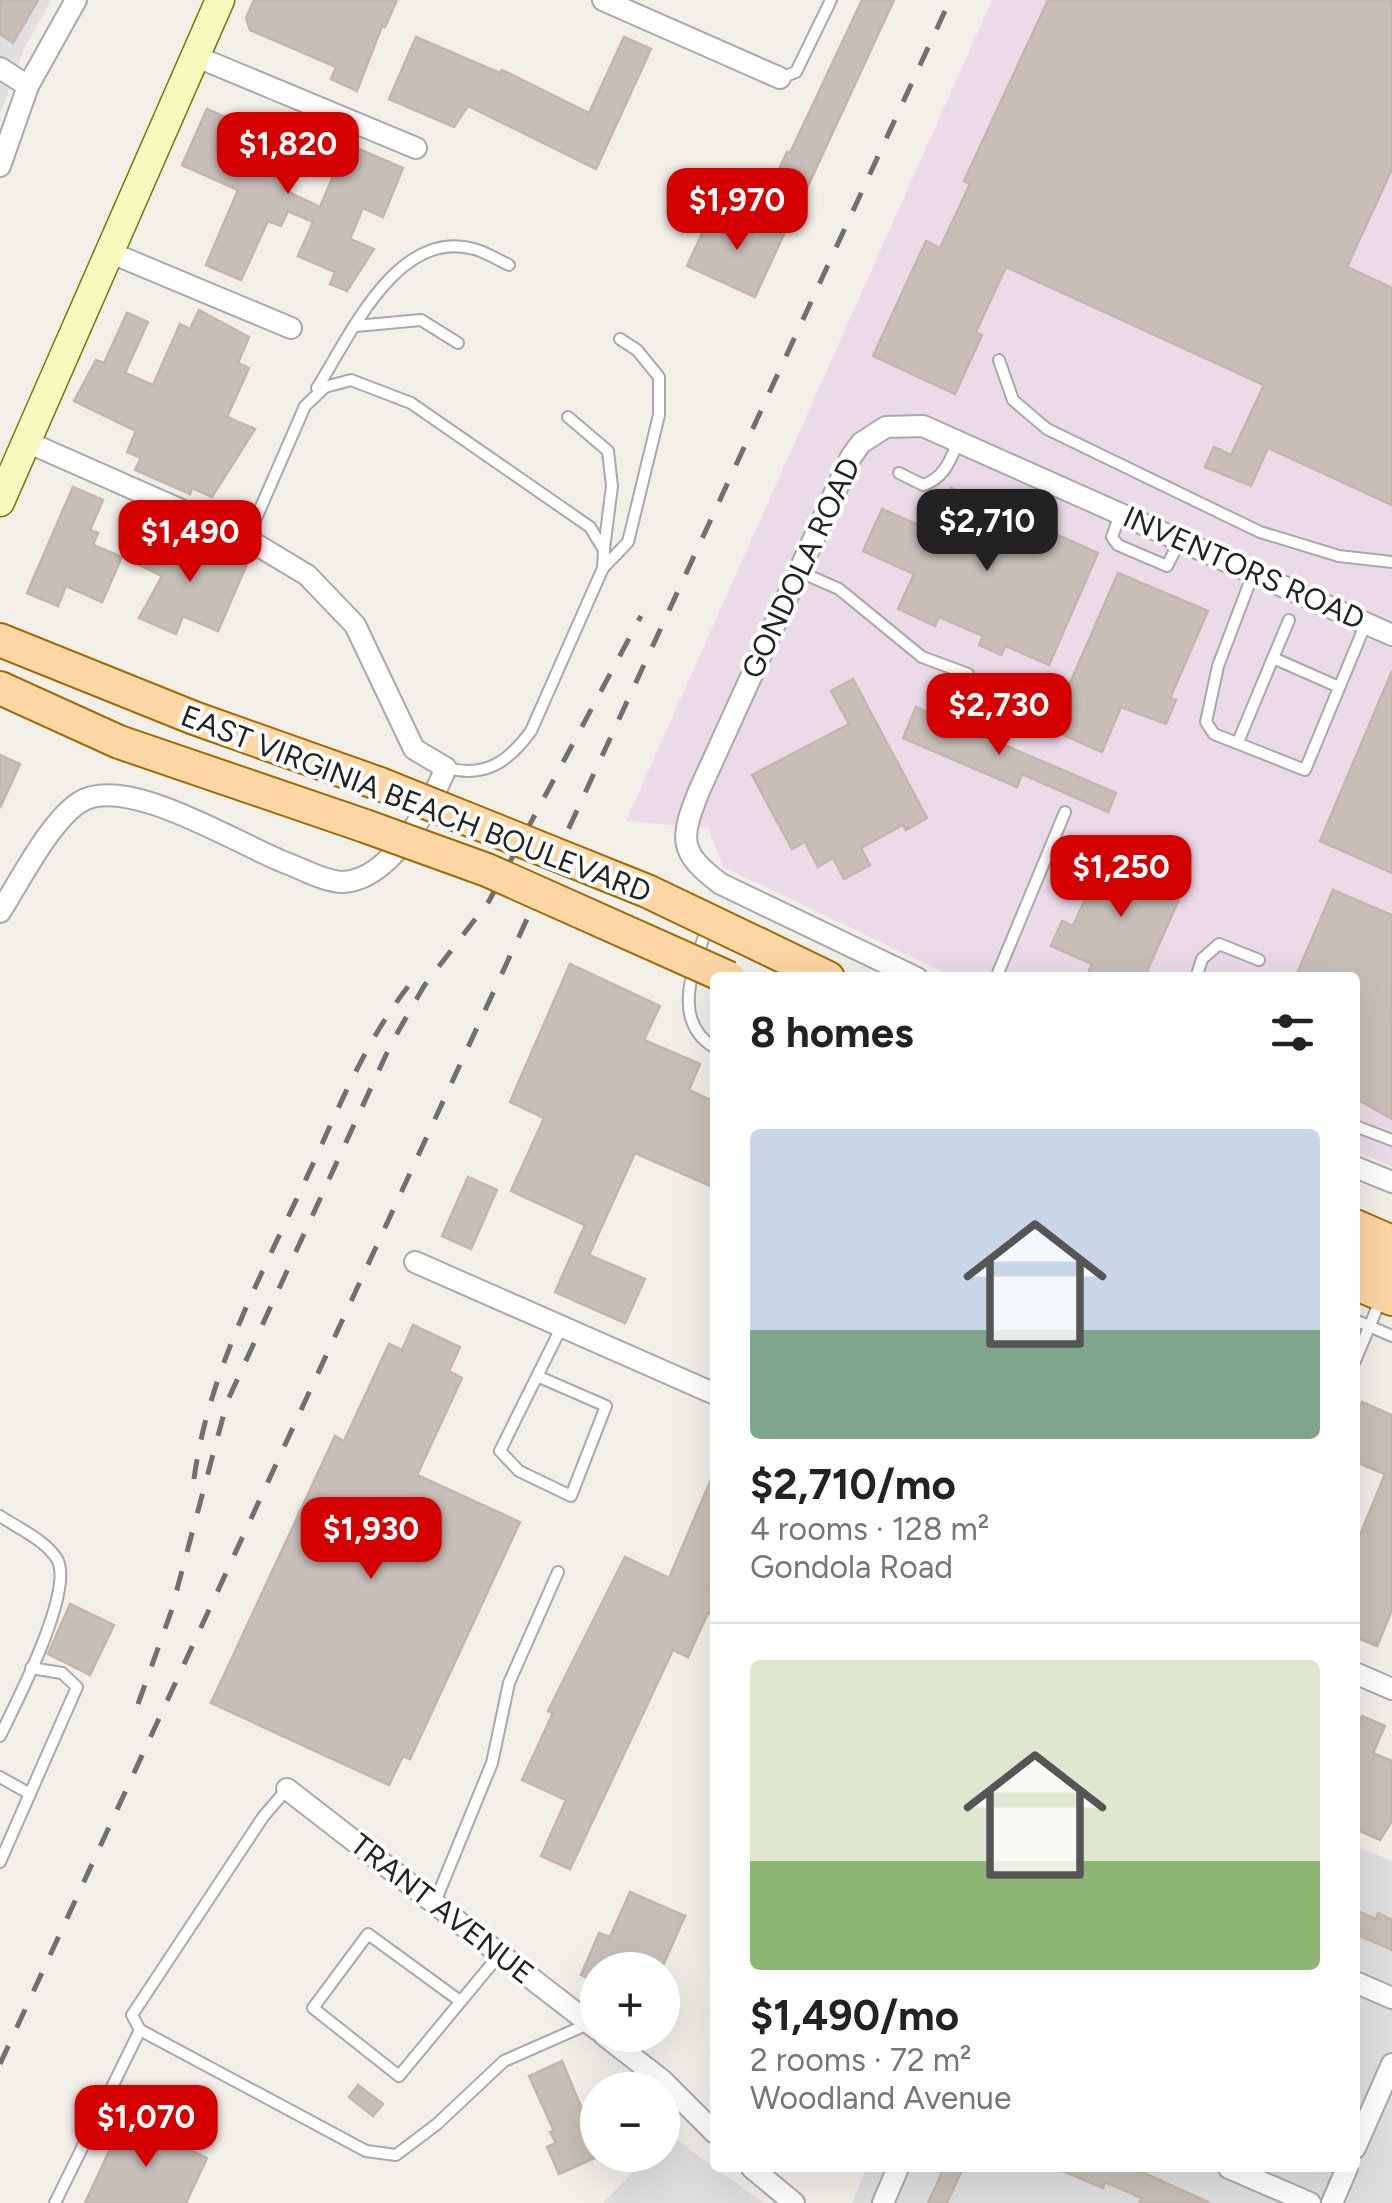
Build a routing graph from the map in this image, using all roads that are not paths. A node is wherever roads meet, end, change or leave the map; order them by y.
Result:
1 (76, 0) edge
2 (220, 0) edge
3 (603, 0) edge
4 (831, 0) edge
5 (195, 56) junction
6 (0, 68) edge
7 (780, 78) joint
8 (28, 86) junction
9 (416, 148) dead end
10 (0, 166) edge
11 (109, 252) junction
12 (509, 265) dead end
13 (356, 326) junction
14 (290, 328) dead end
15 (620, 339) dead end
16 (458, 343) dead end
17 (999, 360) dead end
18 (309, 401) junction
19 (568, 417) dead end
20 (25, 441) junction
21 (958, 441) junction
22 (899, 474) dead end
23 (0, 502) edge
24 (1096, 502) joint
25 (1121, 513) junction
26 (247, 538) junction
27 (1180, 540) junction
28 (604, 550) junction
29 (1392, 562) edge
30 (604, 568) junction
31 (797, 571) junction
32 (1253, 573) junction
33 (1289, 620) dead end
34 (1366, 623) junction
35 (1392, 635) edge
36 (0, 640) edge
37 (1272, 658) junction
38 (968, 674) dead end
39 (1339, 687) junction
40 (0, 688) edge
41 (1238, 742) junction
42 (446, 768) junction
43 (1066, 812) dead end
44 (721, 884) junction
45 (0, 912) edge
46 (709, 920) joint
47 (1259, 960) dead end
48 (716, 972) edge
49 (816, 972) edge
50 (904, 972) edge
51 (999, 972) edge
52 (1198, 972) edge
53 (710, 1044) edge
54 (1360, 1128) edge
55 (1392, 1140) edge
56 (1360, 1169) edge
57 (1392, 1182) edge
58 (1360, 1228) edge
59 (1392, 1242) edge
60 (1360, 1261) edge
61 (415, 1262) dead end
62 (1380, 1287) edge
63 (1360, 1322) edge
64 (1370, 1326) junction
65 (561, 1328) junction
66 (1392, 1336) edge
67 (1360, 1349) edge
68 (537, 1376) junction
69 (710, 1392) edge
70 (0, 1516) edge
71 (558, 1572) dead end
72 (31, 1668) junction
73 (1360, 1675) edge
74 (1392, 1689) edge
75 (0, 1736) edge
76 (0, 1777) edge
77 (287, 1789) joint
78 (30, 1794) junction
79 (0, 1862) edge
80 (435, 1902) junction
81 (501, 1954) junction
82 (1360, 1984) edge
83 (1392, 1998) edge
84 (460, 2000) junction
85 (580, 2016) edge
86 (140, 2030) junction
87 (580, 2035) edge
88 (626, 2052) edge
89 (1392, 2064) edge
90 (710, 2127) edge
91 (1360, 2137) edge
92 (757, 2172) edge
93 (896, 2172) edge
94 (1238, 2172) edge
95 (1345, 2172) edge
96 (55, 2203) edge
97 (794, 2203) edge
98 (882, 2203) edge
99 (1310, 2203) edge
100 (1332, 2203) edge

1 - 8 street
2 - 5 main road
3 - 7 street
4 - 7 lane
5 - 9 street
5 - 11 main road
6 - 8 street
8 - 10 street
11 - 14 street
11 - 20 main road
12 - 13 lane
13 - 16 lane
13 - 18 lane
15 - 30 lane
17 - 29 lane
18 - 26 lane
18 - 28 lane
19 - 28 lane
20 - 23 main road
20 - 26 street
21 - 22 lane
21 - 24 street, GONDOLA ROAD
21 - 31 street, GONDOLA ROAD
24 - 25 street, INVENTORS ROAD
25 - 27 street, INVENTORS ROAD
25 - 27 lane
26 - 42 street
27 - 32 street, INVENTORS ROAD
28 - 30 lane
30 - 42 lane
31 - 38 lane
31 - 44 street, GONDOLA ROAD
32 - 34 street, INVENTORS ROAD
32 - 41 lane
33 - 37 lane
34 - 35 street, INVENTORS ROAD
34 - 39 lane
36 - 49 main road, EAST VIRGINIA BEACH BOULEVARD, bridge
37 - 39 lane
37 - 41 lane
39 - 41 lane
40 - 48 main road, EAST VIRGINIA BEACH BOULEVARD, bridge
42 - 45 street
43 - 51 lane
44 - 46 street
44 - 50 street
46 - 53 lane
47 - 52 lane
54 - 55 lane
56 - 57 street
58 - 59 main road
60 - 62 main road
61 - 65 street
62 - 64 lane
63 - 64 lane
64 - 66 lane
64 - 67 lane
65 - 68 lane
65 - 69 street
68 - 68 lane
70 - 72 lane
71 - 80 lane
72 - 75 lane
72 - 78 lane
73 - 74 street
76 - 78 lane
77 - 80 street, TRANT AVENUE
77 - 86 lane
78 - 79 lane
80 - 81 street, TRANT AVENUE
81 - 84 lane
81 - 85 street, TRANT AVENUE
82 - 83 street
84 - 84 lane
86 - 87 lane
86 - 96 lane
88 - 90 street, TRANT AVENUE
89 - 91 street
92 - 97 street
93 - 98 street
94 - 99 street
95 - 100 street

